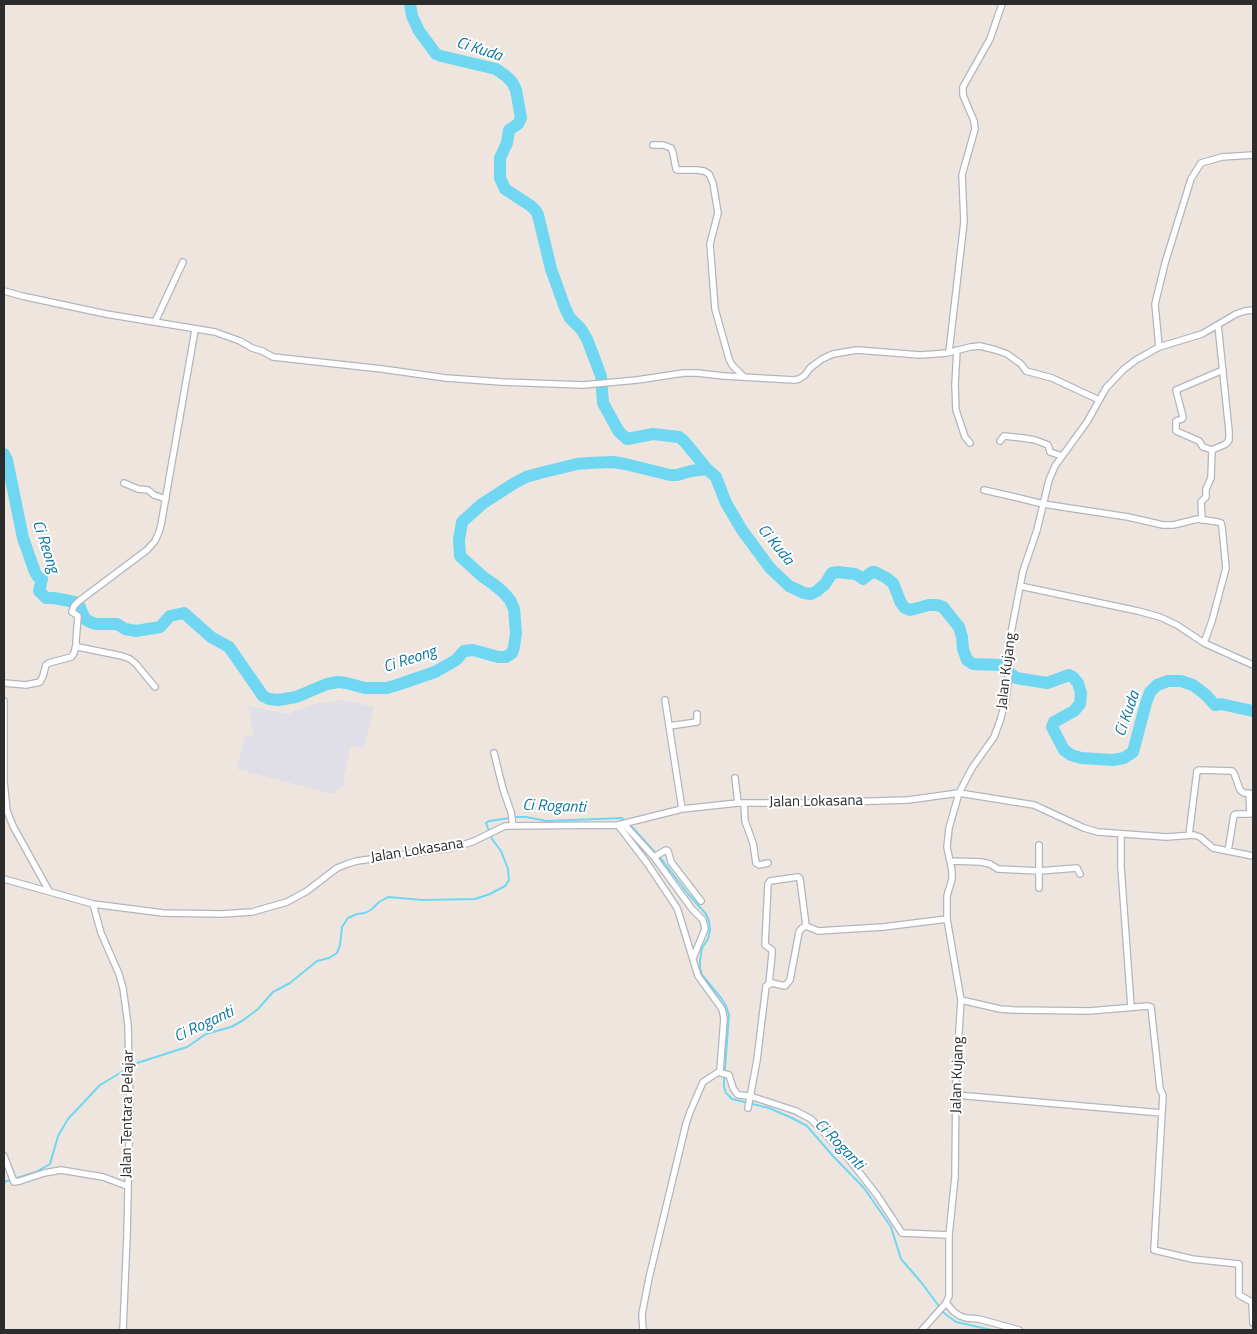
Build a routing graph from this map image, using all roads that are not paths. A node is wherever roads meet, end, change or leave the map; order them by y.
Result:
1 (1002, 4) edge
2 (653, 145) dead end
3 (1253, 155) edge
4 (183, 262) dead end
5 (4, 291) edge
6 (1253, 310) edge
7 (155, 322) junction
8 (1218, 326) junction
9 (195, 330) junction
10 (1159, 347) junction
11 (956, 350) junction
12 (950, 352) junction
13 (1223, 370) junction
14 (744, 377) junction
15 (1099, 400) junction
16 (1000, 442) dead end
17 (970, 443) dead end
18 (1212, 450) junction
19 (1062, 456) junction
20 (124, 483) dead end
21 (984, 490) dead end
22 (166, 499) junction
23 (1044, 504) junction
24 (1202, 520) junction
25 (1020, 586) junction
26 (1204, 642) junction
27 (76, 645) junction
28 (1253, 665) edge
29 (4, 683) edge
30 (155, 687) dead end
31 (665, 700) dead end
32 (4, 701) edge
33 (697, 714) dead end
34 (669, 726) junction
35 (494, 753) dead end
36 (735, 778) dead end
37 (959, 793) junction
38 (1251, 794) edge
39 (741, 803) junction
40 (682, 809) junction
41 (513, 822) junction
42 (621, 824) junction
43 (1121, 834) junction
44 (1189, 835) junction
45 (1039, 845) dead end
46 (1228, 851) junction
47 (657, 855) junction
48 (1253, 856) edge
49 (950, 861) junction
50 (768, 862) dead end
51 (1039, 871) junction
52 (1080, 874) dead end
53 (4, 879) edge
54 (1039, 888) dead end
55 (49, 891) junction
56 (689, 903) junction
57 (93, 904) junction
58 (947, 919) junction
59 (806, 926) junction
60 (693, 958) junction
61 (769, 984) junction
62 (961, 1000) junction
63 (1131, 1007) junction
64 (723, 1073) junction
65 (956, 1095) junction
66 (749, 1102) junction
67 (1162, 1113) junction
68 (4, 1156) edge
69 (127, 1186) junction
70 (949, 1234) junction
71 (946, 1303) junction
72 (1253, 1322) edge
73 (123, 1330) edge
74 (643, 1330) edge
75 (922, 1330) edge
76 (1019, 1330) edge

1 - 12 street
2 - 14 street
3 - 10 street
4 - 7 street
5 - 7 street
6 - 8 street, Jalan Kujang
7 - 9 street
8 - 10 street, Jalan Kujang
8 - 13 street
9 - 14 street
9 - 22 street
10 - 15 street, Jalan Kujang
11 - 12 street
11 - 15 street
11 - 17 street
12 - 14 street
13 - 18 street
13 - 18 street
15 - 19 street, Jalan Kujang
16 - 19 street
18 - 24 street
19 - 23 street, Jalan Kujang
20 - 22 street
21 - 23 street
22 - 27 street
23 - 24 street
23 - 25 street, Jalan Kujang
24 - 26 street
25 - 26 street
25 - 37 street, Jalan Kujang
26 - 28 street
27 - 29 street
27 - 30 street
31 - 34 street
32 - 55 street
33 - 34 street
34 - 40 street
35 - 41 street
36 - 39 street
37 - 39 street, Jalan Lokasana
37 - 43 street, Jalan Lokasana
37 - 49 street, Jalan Kujang
38 - 44 street
38 - 46 street
39 - 40 street, Jalan Lokasana
39 - 50 street
40 - 42 street, Jalan Lokasana
41 - 42 street, Jalan Lokasana
41 - 57 street, Jalan Lokasana
42 - 47 street
42 - 60 street
43 - 44 street, Jalan Lokasana
43 - 63 street
44 - 46 street
45 - 51 street
46 - 48 street
47 - 56 street
47 - 56 street
49 - 51 street
49 - 58 street, Jalan Kujang
51 - 52 street
51 - 54 street
53 - 55 street, Jalan Lokasana
55 - 57 street, Jalan Lokasana
56 - 60 street
57 - 69 street, Jalan Tentara Pelajar
58 - 59 street
58 - 62 street, Jalan Kujang
59 - 61 street
59 - 61 street
60 - 64 street
61 - 66 street
62 - 63 street
62 - 65 street, Jalan Kujang
63 - 67 street
64 - 66 street
64 - 74 street
65 - 67 street
65 - 70 street, Jalan Kujang
66 - 70 street
67 - 72 street
68 - 69 street
69 - 73 street, Jalan Tentara Pelajar
70 - 71 street, Jalan Kujang
71 - 75 street, Jalan Kujang
71 - 76 street

